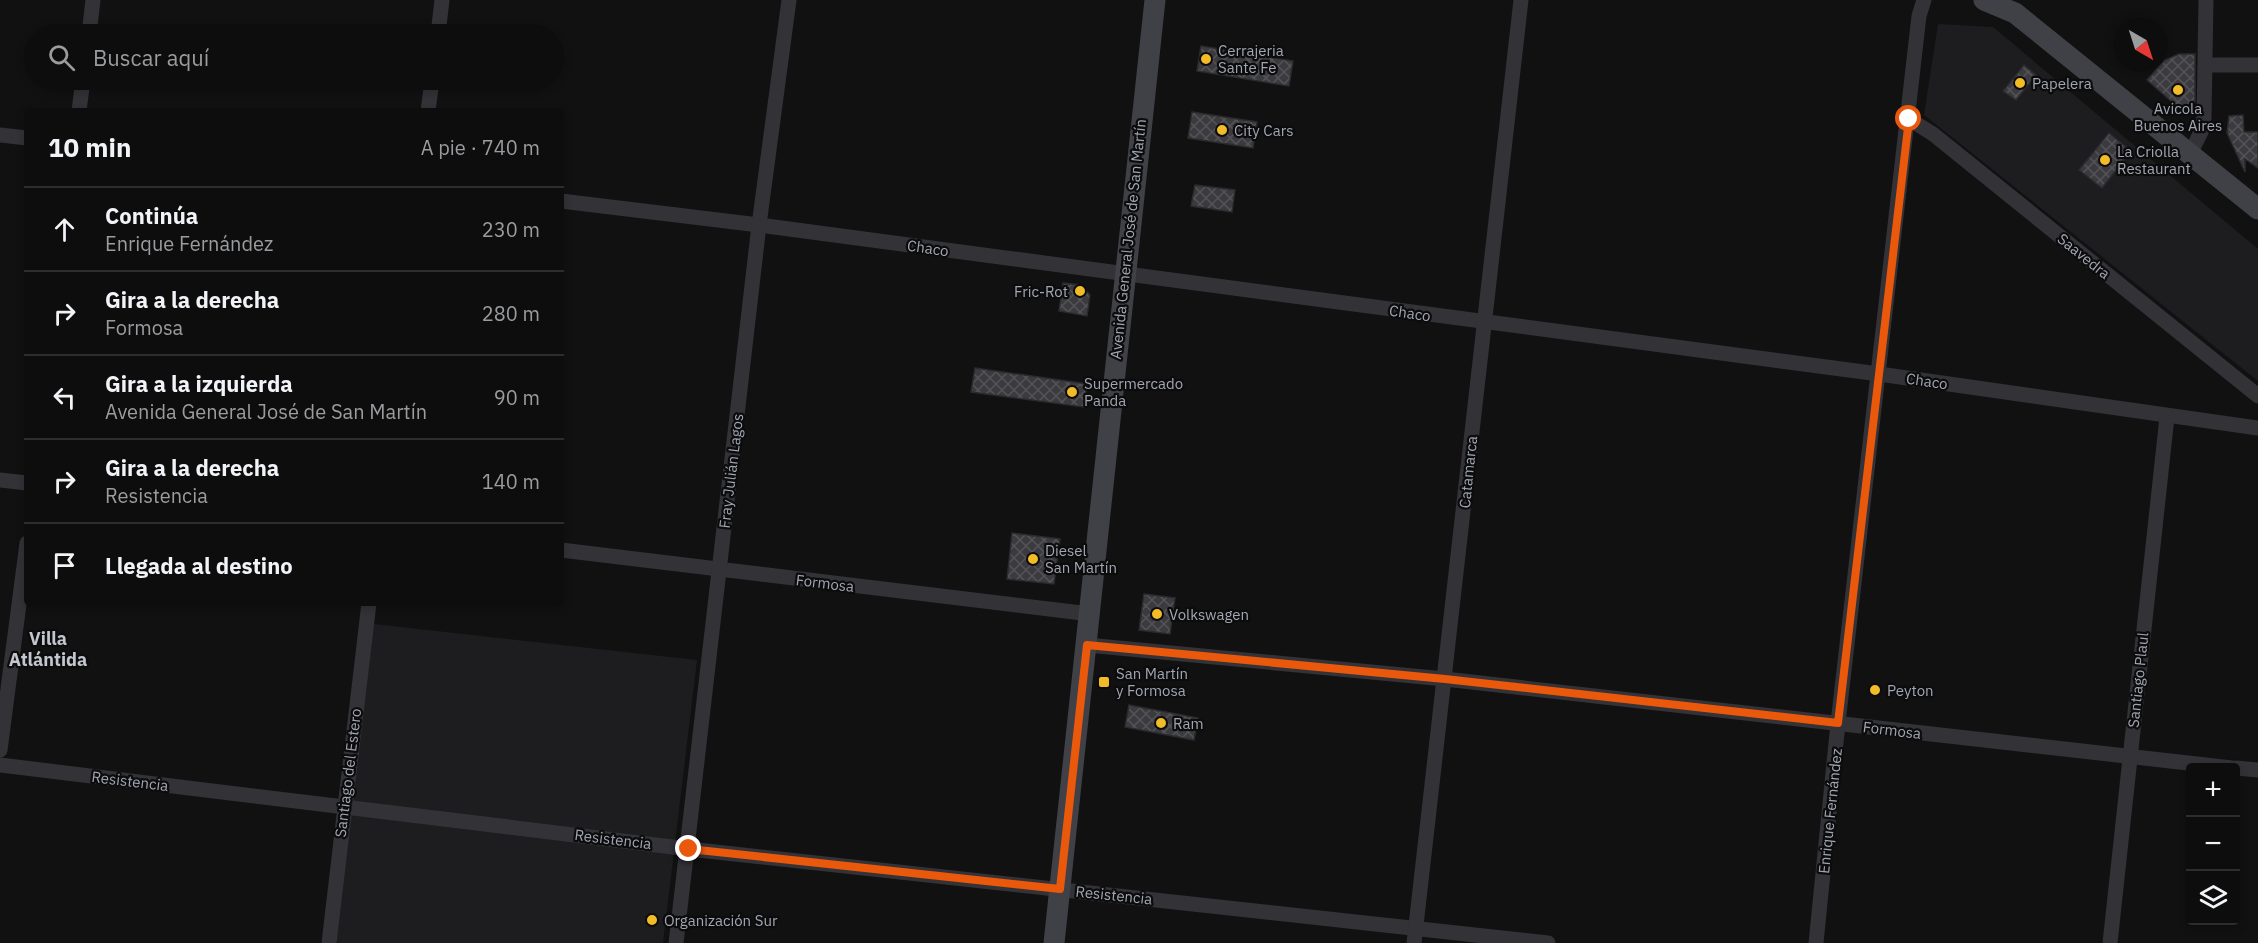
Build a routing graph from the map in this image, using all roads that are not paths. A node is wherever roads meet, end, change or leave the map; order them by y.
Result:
1 (93, 0) edge
2 (442, 0) edge
3 (789, 0) edge
4 (1155, 0) edge
5 (1521, 0) edge
6 (1924, 0) edge
7 (1983, 0) edge
8 (2206, 0) edge
9 (89, 24) edge
10 (439, 24) edge
11 (2206, 65) junction
12 (2258, 65) edge
13 (82, 90) edge
14 (431, 90) edge
15 (79, 108) edge
16 (429, 108) edge
17 (1909, 119) junction
18 (0, 135) edge
19 (24, 138) edge
20 (2190, 154) junction
21 (564, 201) edge
22 (2258, 209) edge
23 (759, 225) junction
24 (1124, 274) junction
25 (1484, 323) junction
26 (1879, 374) junction
27 (2258, 396) edge
28 (2167, 417) junction
29 (2258, 428) edge
30 (0, 480) edge
31 (24, 483) edge
32 (564, 550) edge
33 (24, 566) edge
34 (719, 570) junction
35 (369, 606) edge
36 (1090, 614) junction
37 (1087, 645) junction
38 (1445, 679) junction
39 (1838, 723) junction
40 (0, 750) edge
41 (2130, 758) junction
42 (2186, 763) edge
43 (0, 765) edge
44 (2240, 768) edge
45 (2258, 770) edge
46 (344, 806) junction
47 (689, 849) junction
48 (1060, 889) junction
49 (1415, 936) edge
50 (329, 943) edge
51 (676, 943) edge
52 (1054, 943) edge
53 (1548, 943) edge
54 (1816, 943) edge
55 (2110, 943) edge

1 - 9 street
2 - 10 street
3 - 23 street, Fray Julián Lagos
4 - 24 main road, Avenida General José de San Martín
5 - 25 street, Catamarca
6 - 17 street, Enrique Fernández
7 - 20 main road
8 - 11 street
11 - 12 street
11 - 20 street
13 - 15 street
14 - 16 street
17 - 26 street, Enrique Fernández
17 - 27 street, Saavedra
18 - 19 street
20 - 22 main road
21 - 23 street, Chaco
23 - 24 street, Chaco
23 - 34 street, Fray Julián Lagos
24 - 25 street, Chaco
24 - 36 main road, Avenida General José de San Martín
25 - 26 street, Chaco
25 - 38 street, Catamarca
26 - 28 street, Chaco
26 - 39 street, Enrique Fernández
28 - 29 street, Chaco
28 - 41 street, Santiago Plaul
30 - 31 street
32 - 34 street, Formosa
33 - 40 street
34 - 36 street, Formosa
34 - 47 street, Fray Julián Lagos
35 - 46 street, Santiago del Estero
36 - 37 main road, Avenida General José de San Martín
37 - 38 street, Formosa
37 - 48 main road, Avenida General José de San Martín
38 - 39 street, Formosa
38 - 49 street, Catamarca
39 - 41 street, Formosa
39 - 54 street, Enrique Fernández
41 - 42 street, Formosa
41 - 55 street, Santiago Plaul
43 - 46 street, Resistencia
44 - 45 street, Formosa
46 - 47 street, Resistencia
46 - 50 street, Santiago del Estero
47 - 48 street, Resistencia
47 - 51 street, Fray Julián Lagos
48 - 49 street, Resistencia
48 - 52 main road, Avenida General José de San Martín
49 - 53 street, Resistencia

